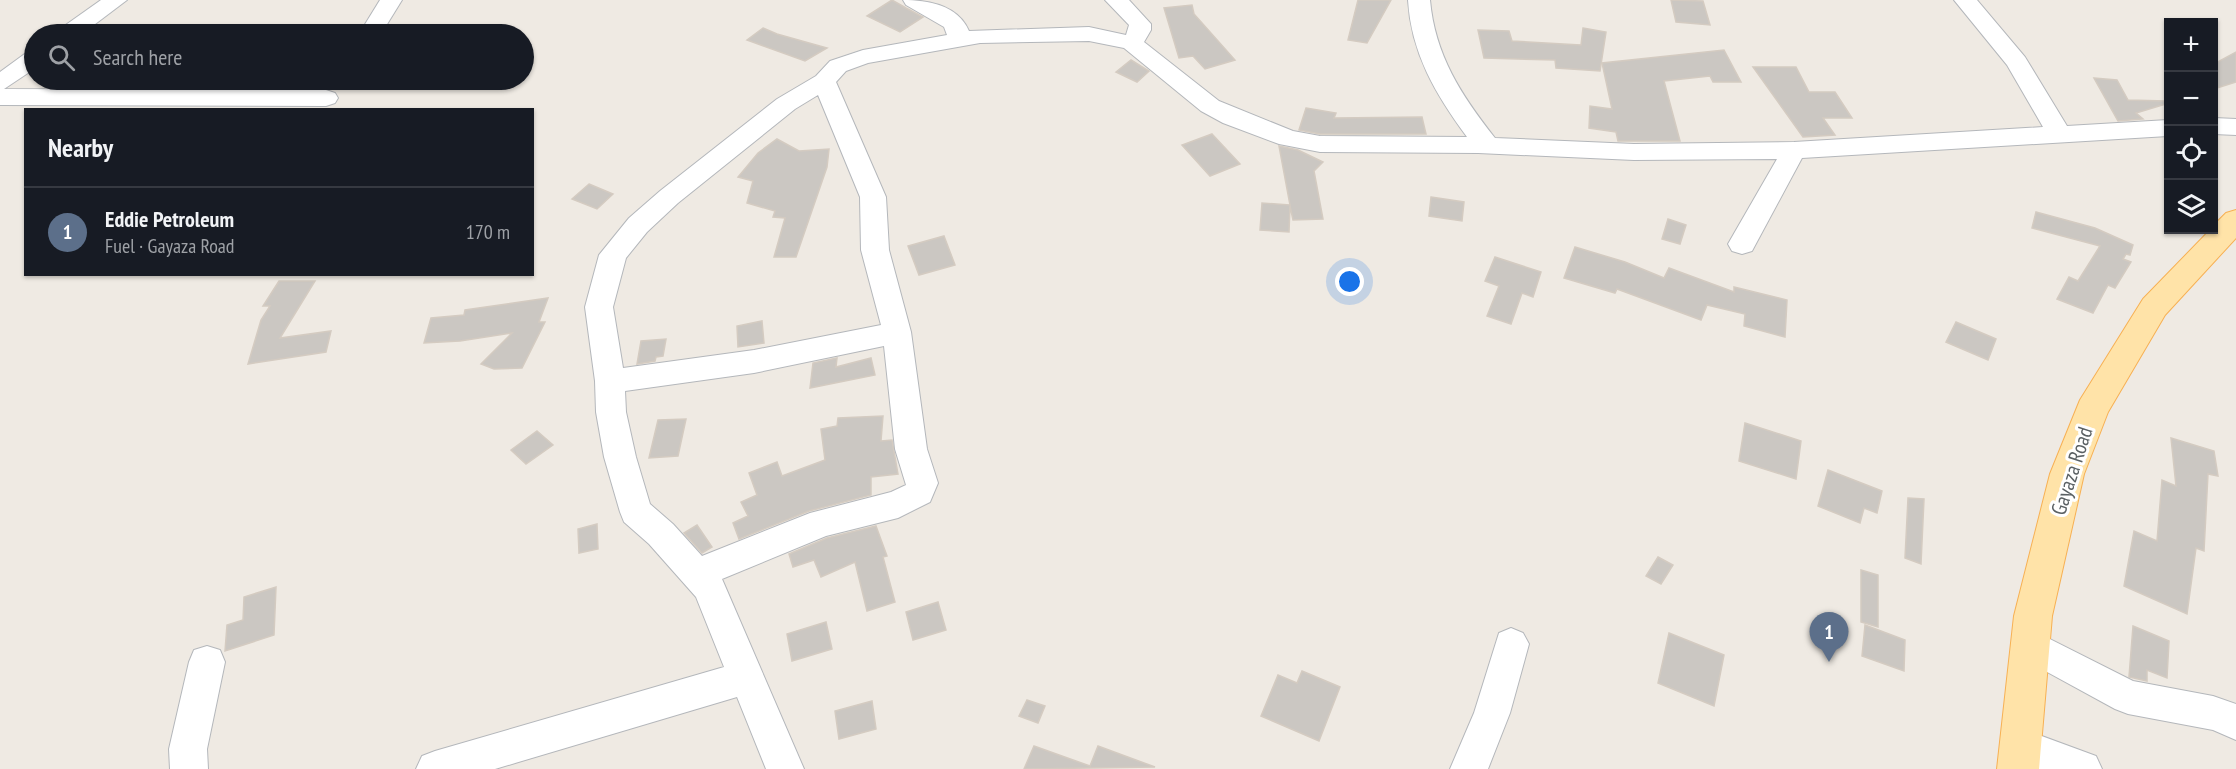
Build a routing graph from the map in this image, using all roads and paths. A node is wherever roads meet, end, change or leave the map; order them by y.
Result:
1 (117, 0) edge
2 (390, 0) edge
3 (914, 0) edge
4 (1116, 0) edge
5 (1419, 0) edge
6 (1965, 0) edge
7 (82, 24) edge
8 (376, 24) edge
9 (960, 39) junction
10 (1132, 43) junction
11 (24, 65) edge
12 (824, 81) junction
13 (0, 83) edge
14 (328, 96) edge
15 (0, 97) edge
16 (2218, 126) edge
17 (2164, 128) edge
18 (2236, 128) edge
19 (2060, 136) junction
20 (1487, 145) junction
21 (1794, 150) junction
22 (2236, 220) edge
23 (1742, 244) dead end
24 (897, 332) junction
25 (610, 381) junction
26 (696, 574) junction
27 (1511, 644) dead end
28 (2030, 645) junction
29 (207, 662) dead end
30 (747, 678) junction
31 (2236, 722) edge
32 (2019, 758) edge
33 (189, 769) edge
34 (435, 769) edge
35 (785, 769) edge
36 (1469, 769) edge
37 (2083, 769) edge

1 - 7 street
2 - 8 street
3 - 9 street
4 - 10 street
5 - 20 street
6 - 19 street
9 - 10 street
9 - 12 street
10 - 20 street
11 - 13 street
12 - 24 street
12 - 25 street
14 - 15 street
16 - 18 street
17 - 19 street
19 - 21 street
20 - 21 street
21 - 23 street
22 - 28 main road, Gayaza Road
24 - 25 street
24 - 26 street
25 - 26 street
26 - 30 street
27 - 36 street
28 - 31 street
28 - 32 main road, Gayaza Road
29 - 33 street
30 - 34 street
30 - 35 street
32 - 37 street

